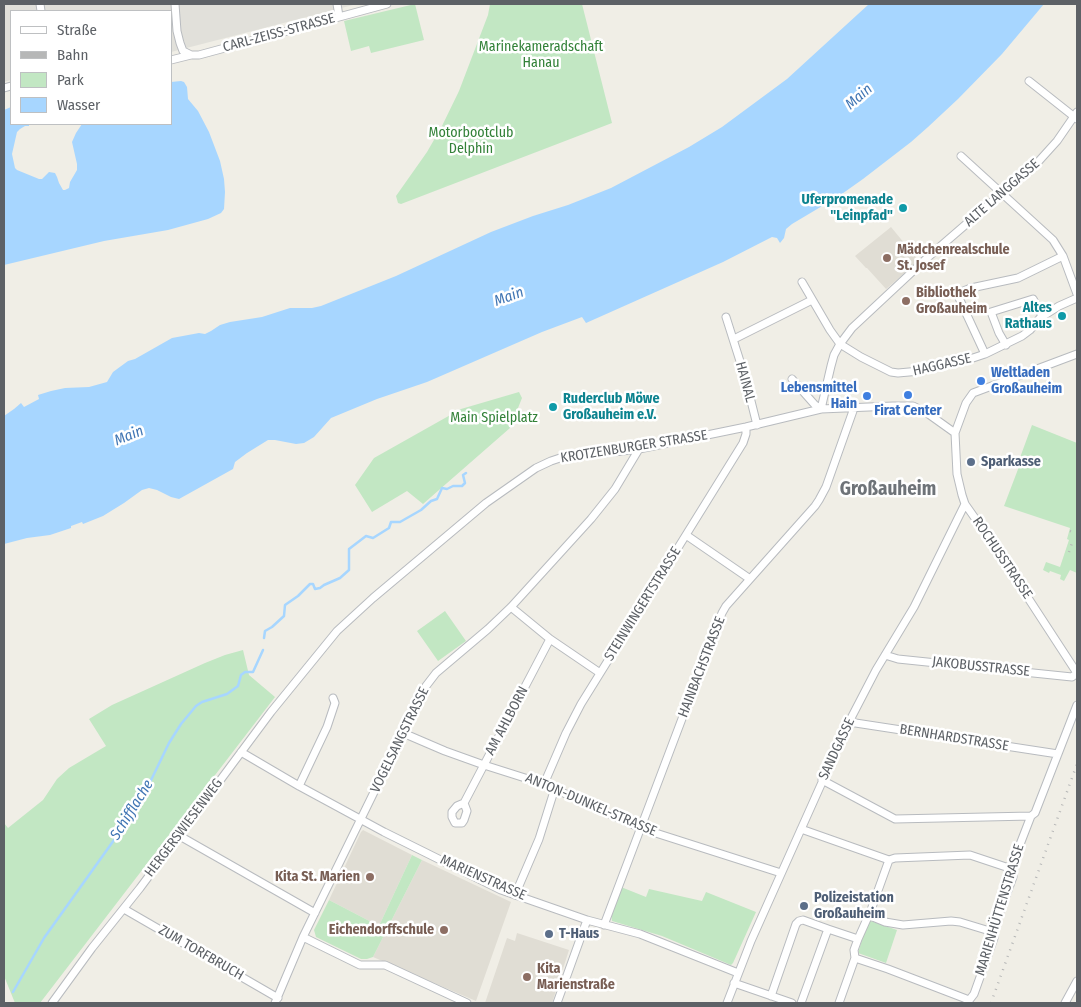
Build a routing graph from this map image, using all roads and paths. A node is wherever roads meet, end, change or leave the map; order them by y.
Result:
1 (175, 4) edge
2 (336, 4) edge
3 (386, 4) edge
4 (339, 16) junction
5 (191, 55) junction
6 (172, 60) edge
7 (1029, 81) dead end
8 (1076, 116) edge
9 (961, 156) dead end
10 (1002, 194) junction
11 (1063, 256) junction
12 (802, 282) dead end
13 (1077, 296) edge
14 (812, 300) junction
15 (1043, 316) junction
16 (726, 317) dead end
17 (734, 339) junction
18 (840, 344) junction
19 (1006, 345) junction
20 (985, 354) junction
21 (1077, 354) edge
22 (792, 379) dead end
23 (854, 408) junction
24 (821, 409) junction
25 (757, 425) junction
26 (746, 427) junction
27 (955, 433) junction
28 (639, 449) junction
29 (965, 504) junction
30 (686, 535) junction
31 (750, 579) junction
32 (511, 607) junction
33 (550, 639) junction
34 (318, 654) joint
35 (885, 654) junction
36 (600, 673) junction
37 (1077, 673) edge
38 (333, 698) dead end
39 (1077, 705) edge
40 (849, 722) junction
41 (403, 733) junction
42 (241, 752) junction
43 (1058, 754) junction
44 (484, 765) junction
45 (822, 780) junction
46 (544, 784) junction
47 (299, 786) junction
48 (554, 788) junction
49 (464, 804) dead end
50 (1031, 816) junction
51 (361, 820) junction
52 (640, 828) junction
53 (800, 829) junction
54 (178, 835) junction
55 (888, 860) junction
56 (1012, 869) junction
57 (781, 873) junction
58 (515, 895) junction
59 (124, 909) junction
60 (315, 913) junction
61 (868, 915) junction
62 (587, 920) junction
63 (604, 925) junction
64 (828, 929) junction
65 (993, 932) junction
66 (304, 937) junction
67 (858, 939) junction
68 (855, 958) junction
69 (738, 973) junction
70 (1077, 981) edge
71 (734, 983) junction
72 (771, 996) junction
73 (276, 1000) edge
74 (968, 1001) edge
75 (55, 1002) edge
76 (467, 1003) edge
77 (557, 1003) edge
78 (727, 1003) edge
79 (792, 1003) edge
80 (801, 1003) edge
81 (839, 1003) edge
82 (1065, 1003) edge

1 - 5 street
2 - 4 street
3 - 4 street, CARL-ZEISS-STRASSE
4 - 5 street, CARL-ZEISS-STRASSE
5 - 6 street, CARL-ZEISS-STRASSE
7 - 8 street
8 - 10 street, ALTE LANGGASSE
9 - 10 street
10 - 11 street
10 - 18 street, ALTE LANGGASSE
11 - 13 street
11 - 20 street
12 - 14 street, HAGGASSE
13 - 15 street, HAGGASSE
14 - 17 street
14 - 18 street, HAGGASSE
15 - 19 street, HAGGASSE
15 - 19 street
16 - 17 street, HAINAL
17 - 25 street, HAINAL
18 - 20 street, HAGGASSE
18 - 24 street, ALTE LANGGASSE
19 - 20 street, HAGGASSE
21 - 27 street
22 - 24 street
23 - 24 street, KROTZENBURGER STRASSE
23 - 27 street, KROTZENBURGER STRASSE
23 - 31 street, HAINBACHSTRASSE
24 - 25 street, KROTZENBURGER STRASSE
25 - 26 street, KROTZENBURGER STRASSE
26 - 28 street, KROTZENBURGER STRASSE
26 - 30 street, STEINWINGERTSTRASSE
27 - 29 street, ROCHUSSTRASSE
28 - 32 street, VOGELSANGSTRASSE
28 - 34 street, KROTZENBURGER STRASSE
29 - 35 street, SANDGASSE
29 - 37 street, ROCHUSSTRASSE
30 - 31 street
30 - 36 street, STEINWINGERTSTRASSE
31 - 52 street, HAINBACHSTRASSE
32 - 33 street
32 - 41 street, VOGELSANGSTRASSE
33 - 36 street
33 - 44 street, AM AHLBORN
34 - 42 street, HERGERSWIESENWEG
35 - 37 street, JAKOBUSSTRASSE
35 - 40 street, SANDGASSE
36 - 46 street, STEINWINGERTSTRASSE
38 - 47 street
39 - 43 street, MARIENHÜTTENSTRASSE
40 - 43 street, BERNHARDSTRASSE
40 - 45 street, SANDGASSE
41 - 44 street, ANTON-DUNKEL-STRASSE
41 - 51 street, VOGELSANGSTRASSE
42 - 47 street, MARIENSTRASSE
42 - 54 street, HERGERSWIESENWEG
43 - 50 street, MARIENHÜTTENSTRASSE
44 - 46 street, ANTON-DUNKEL-STRASSE
44 - 49 street, AM AHLBORN
45 - 50 street
45 - 53 street, SANDGASSE
46 - 48 street, ANTON-DUNKEL-STRASSE
47 - 51 street, MARIENSTRASSE
48 - 52 street, ANTON-DUNKEL-STRASSE
48 - 58 street
50 - 56 street, MARIENHÜTTENSTRASSE
51 - 58 street, MARIENSTRASSE
51 - 60 street, VOGELSANGSTRASSE
52 - 57 street, ANTON-DUNKEL-STRASSE
52 - 63 street, HAINBACHSTRASSE
53 - 55 street
53 - 57 street, SANDGASSE
54 - 59 street, HERGERSWIESENWEG
54 - 60 street
55 - 56 street
55 - 61 street
56 - 65 street, MARIENHÜTTENSTRASSE
57 - 69 street, SANDGASSE
58 - 62 street, MARIENSTRASSE
59 - 73 street, ZUM TORFBRUCH
59 - 75 street, HERGERSWIESENWEG
60 - 66 street, VOGELSANGSTRASSE
61 - 65 street
61 - 67 street
62 - 63 street, MARIENSTRASSE
62 - 77 street
63 - 69 street, MARIENSTRASSE
64 - 67 street
64 - 72 street
64 - 80 street
65 - 74 street, MARIENHÜTTENSTRASSE
66 - 73 street, VOGELSANGSTRASSE
66 - 76 street
67 - 68 street
68 - 74 street
68 - 81 street
69 - 71 street, SANDGASSE
70 - 82 street
71 - 72 street
71 - 78 street, SANDGASSE
72 - 79 street

